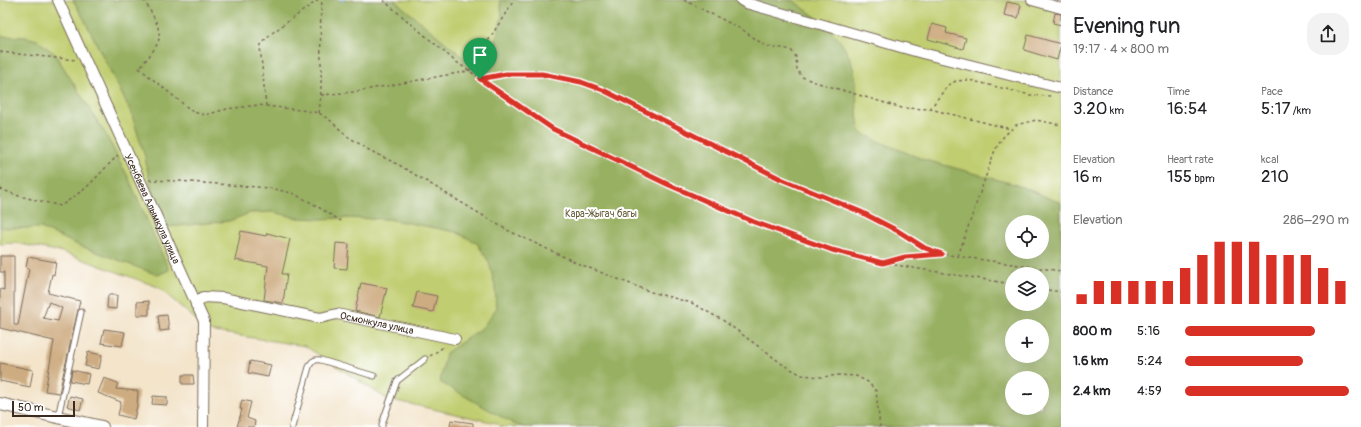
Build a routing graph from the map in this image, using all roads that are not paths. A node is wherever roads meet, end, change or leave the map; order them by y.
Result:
1 (58, 0) edge
2 (741, 0) edge
3 (1032, 0) edge
4 (1061, 8) edge
5 (1061, 88) edge
6 (196, 305) junction
7 (81, 312) dead end
8 (455, 339) road end
9 (425, 359) road end
10 (374, 376) dead end
11 (0, 404) edge
12 (58, 417) junction
13 (102, 427) edge
14 (203, 427) edge
15 (292, 427) edge
16 (382, 427) edge

1 - 6 street, Усенбаева Алымкула улица
2 - 5 street
3 - 4 street
6 - 8 street, Осмонкула улица
6 - 14 street, Усенбаева Алымкула улица
7 - 12 lane
9 - 16 lane
10 - 15 lane
11 - 12 street
12 - 13 street

